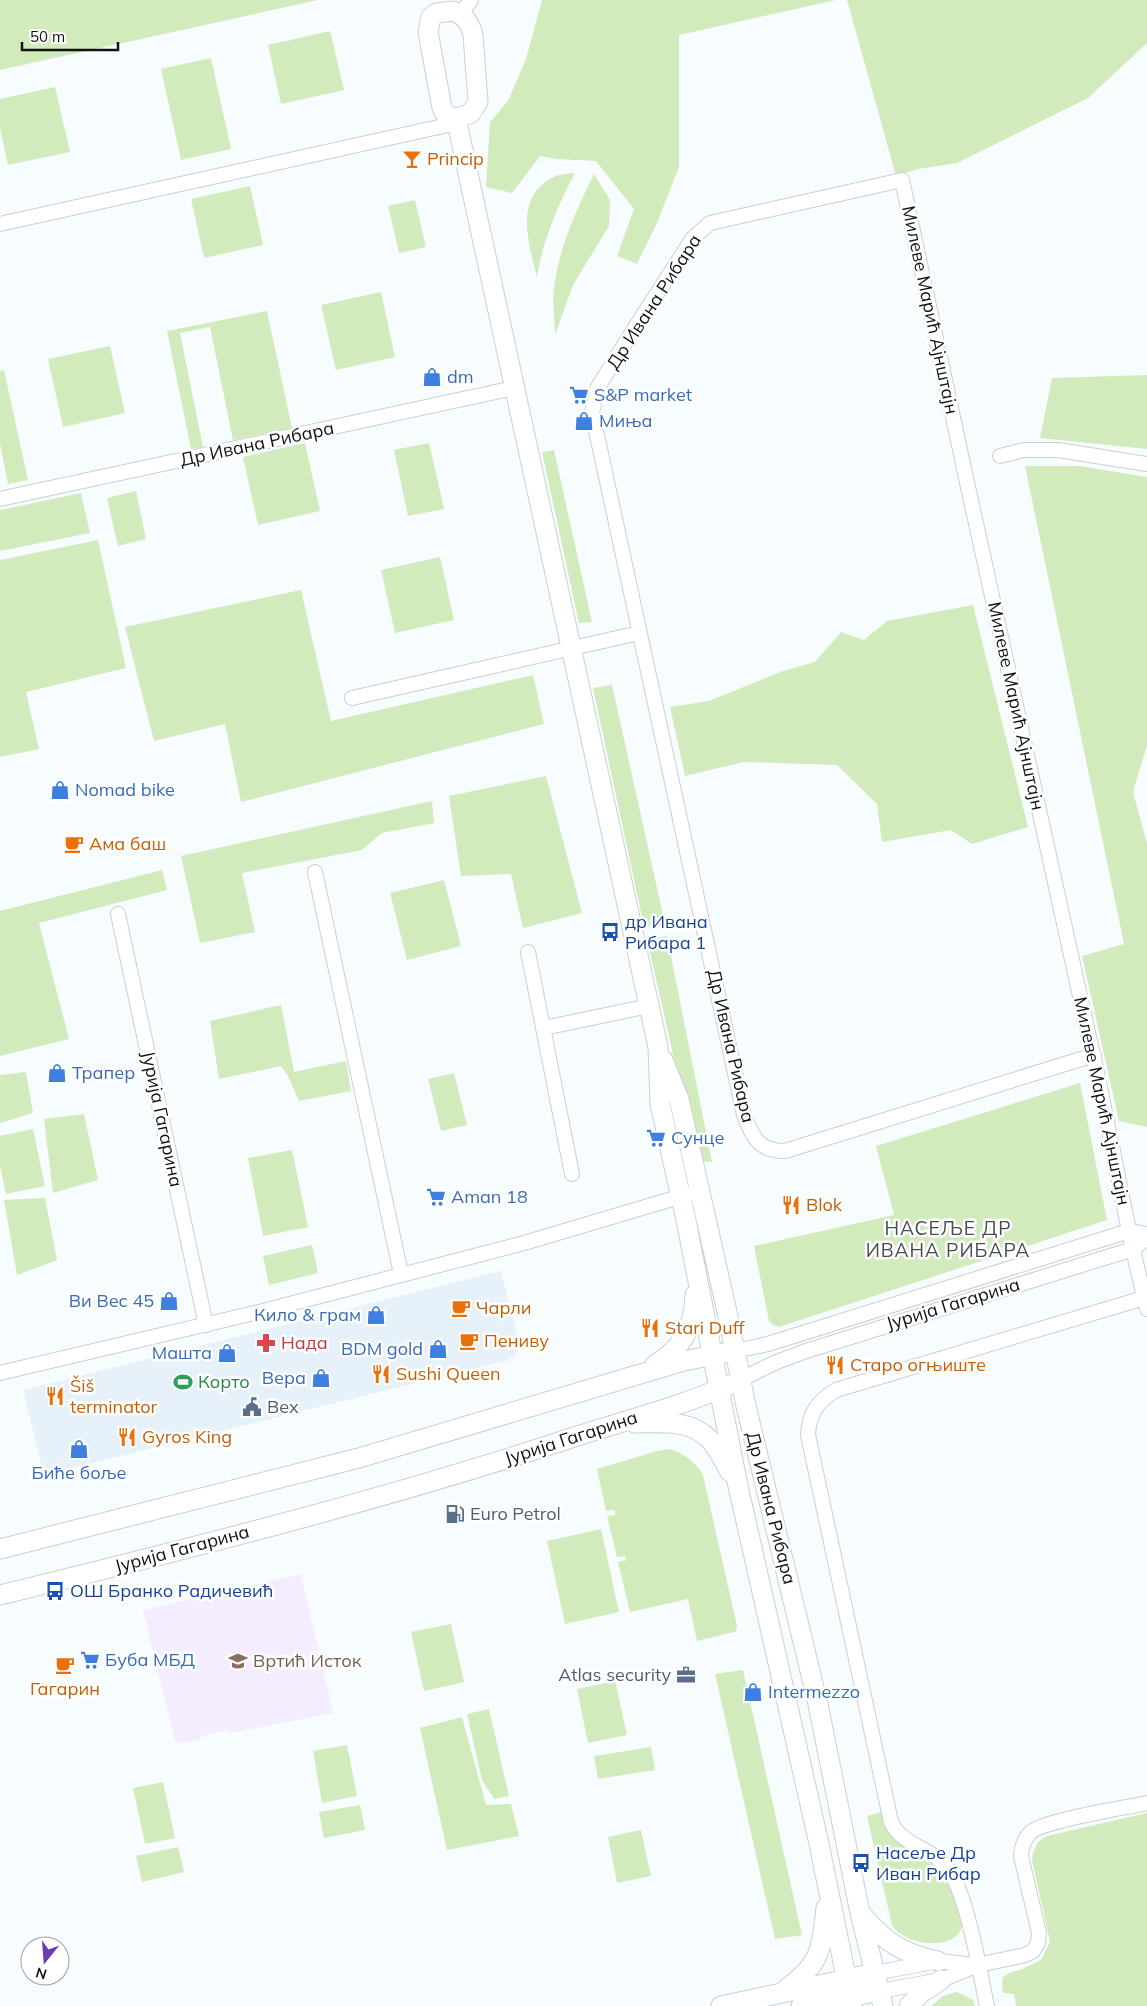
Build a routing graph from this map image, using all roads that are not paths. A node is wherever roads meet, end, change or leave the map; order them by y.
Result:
1 (466, 7) edge
2 (456, 121) junction
3 (902, 180) joint
4 (0, 224) edge
5 (514, 388) junction
6 (1000, 456) dead end
7 (1147, 464) edge
8 (0, 500) edge
9 (639, 633) junction
10 (570, 649) junction
11 (352, 698) dead end
12 (314, 872) dead end
13 (118, 914) dead end
14 (528, 952) dead end
15 (649, 1006) junction
16 (544, 1028) junction
17 (658, 1047) junction
18 (1094, 1055) junction
19 (572, 1174) dead end
20 (700, 1191) junction
21 (680, 1196) junction
22 (1129, 1231) junction
23 (1147, 1234) edge
24 (1147, 1238) edge
25 (1133, 1248) junction
26 (400, 1274) junction
27 (695, 1274) junction
28 (1146, 1304) edge
29 (206, 1326) junction
30 (735, 1351) junction
31 (712, 1355) junction
32 (0, 1373) edge
33 (642, 1374) junction
34 (740, 1380) junction
35 (718, 1390) junction
36 (618, 1423) junction
37 (738, 1486) junction
38 (0, 1550) edge
39 (0, 1595) edge
40 (1147, 1803) edge
41 (828, 1892) junction
42 (860, 1913) junction
43 (938, 1961) junction
44 (978, 1965) junction
45 (941, 1980) junction
46 (879, 1990) edge
47 (781, 1992) junction
48 (849, 1994) edge
49 (720, 2006) edge
50 (801, 2006) edge
51 (909, 2006) edge
52 (987, 2006) edge

1 - 2 main road
1 - 2 main road
2 - 4 street
2 - 5 main road, Др Ивана Рибара
3 - 9 street, Др Ивана Рибара
3 - 18 street, Милеве Марић Ајнштајн
5 - 8 street, Др Ивана Рибара
5 - 10 main road, Др Ивана Рибара
6 - 7 street
9 - 10 street
9 - 18 street, Др Ивана Рибара
10 - 11 street
10 - 15 main road, Др Ивана Рибара
12 - 26 street
13 - 29 street, Јурија Гагарина
14 - 16 street
15 - 16 street
15 - 17 main road, Др Ивана Рибара
16 - 19 street
17 - 20 main road, Др Ивана Рибара
17 - 21 main road, Др Ивана Рибара
18 - 22 street, Милеве Марић Ајнштајн
20 - 21 street
20 - 30 main road, Др Ивана Рибара
21 - 26 street
21 - 27 main road, Др Ивана Рибара
22 - 23 street
22 - 25 street, Милеве Марић Ајнштајн
22 - 30 street, Јурија Гагарина
24 - 25 street, Јурија Гагарина
25 - 28 street, Милеве Марић Ајнштајн
25 - 34 street, Јурија Гагарина
26 - 29 street
27 - 31 main road, Др Ивана Рибара
27 - 33 main road
28 - 44 street
29 - 32 street
30 - 31 main road, Јурија Гагарина
30 - 34 main road, Др Ивана Рибара
31 - 33 main road, Јурија Гагарина
31 - 35 main road, Др Ивана Рибара
33 - 38 main road, Јурија Гагарина
34 - 35 main road, Јурија Гагарина
34 - 42 main road, Др Ивана Рибара
35 - 36 main road, Јурија Гагарина
35 - 37 main road, Др Ивана Рибара
36 - 37 main road
36 - 39 main road, Јурија Гагарина
37 - 41 main road, Др Ивана Рибара
40 - 44 street
41 - 47 main road
41 - 48 main road, Др Ивана Рибара
42 - 43 main road
42 - 46 main road, Др Ивана Рибара
43 - 44 street
43 - 46 street
44 - 45 street
44 - 52 street
45 - 46 street
45 - 51 main road
46 - 48 main road
47 - 48 main road
47 - 49 main road
48 - 50 main road

